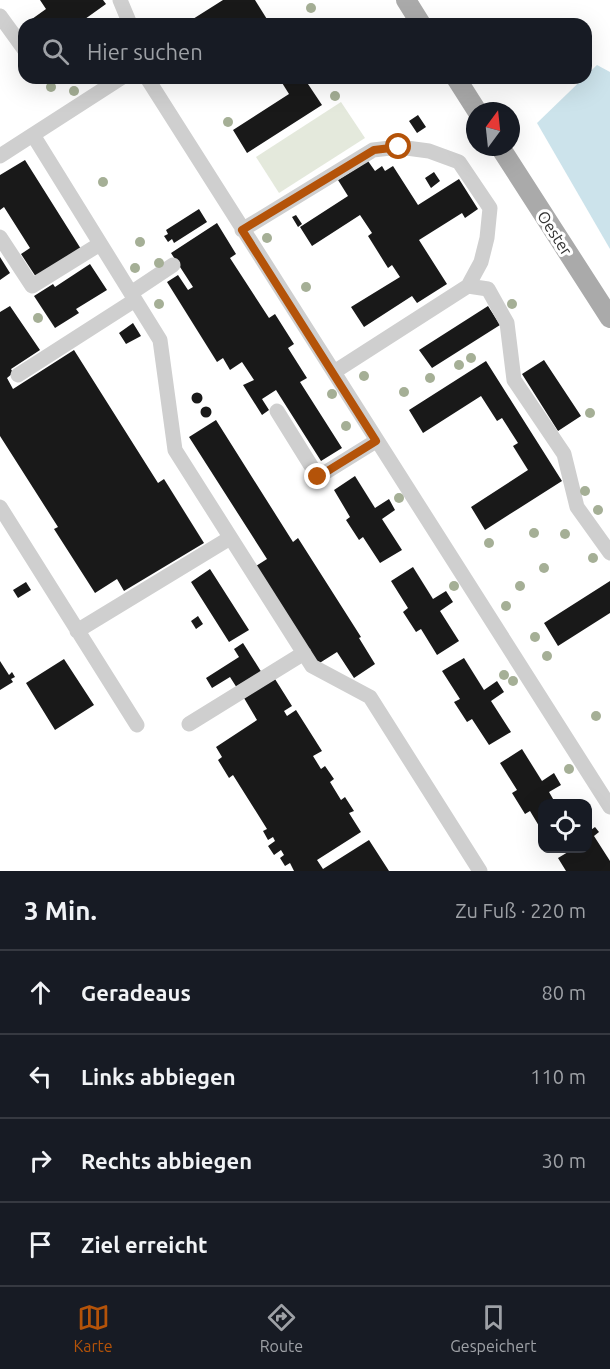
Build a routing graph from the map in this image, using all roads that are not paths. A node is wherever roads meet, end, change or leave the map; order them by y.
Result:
1 (120, 0) edge
2 (406, 0) edge
3 (0, 16) edge
4 (128, 18) edge
5 (418, 18) edge
6 (18, 42) edge
7 (112, 84) edge
8 (151, 84) edge
9 (460, 84) edge
10 (471, 102) edge
11 (33, 135) junction
12 (0, 156) edge
13 (506, 156) edge
14 (242, 230) junction
15 (0, 237) edge
16 (100, 244) junction
17 (173, 265) dead end
18 (468, 286) junction
19 (133, 296) junction
20 (609, 313) edge
21 (334, 372) junction
22 (18, 375) dead end
23 (277, 411) dead end
24 (376, 441) junction
25 (0, 507) edge
26 (230, 538) junction
27 (610, 553) edge
28 (77, 631) junction
29 (304, 653) junction
30 (189, 724) dead end
31 (136, 725) dead end
32 (610, 807) edge
33 (480, 871) edge

1 - 4 lane
2 - 5 main road
3 - 6 lane
7 - 11 lane
8 - 14 lane
9 - 10 main road
11 - 12 lane
11 - 16 lane
13 - 20 main road, Oester
14 - 18 lane
14 - 21 lane
15 - 16 lane
16 - 19 lane
17 - 19 lane
18 - 21 lane
18 - 27 lane
19 - 22 lane
19 - 26 lane
21 - 24 lane
23 - 24 lane
24 - 32 lane
25 - 28 lane
26 - 28 lane
26 - 29 lane
28 - 31 lane
29 - 30 lane
29 - 33 lane

